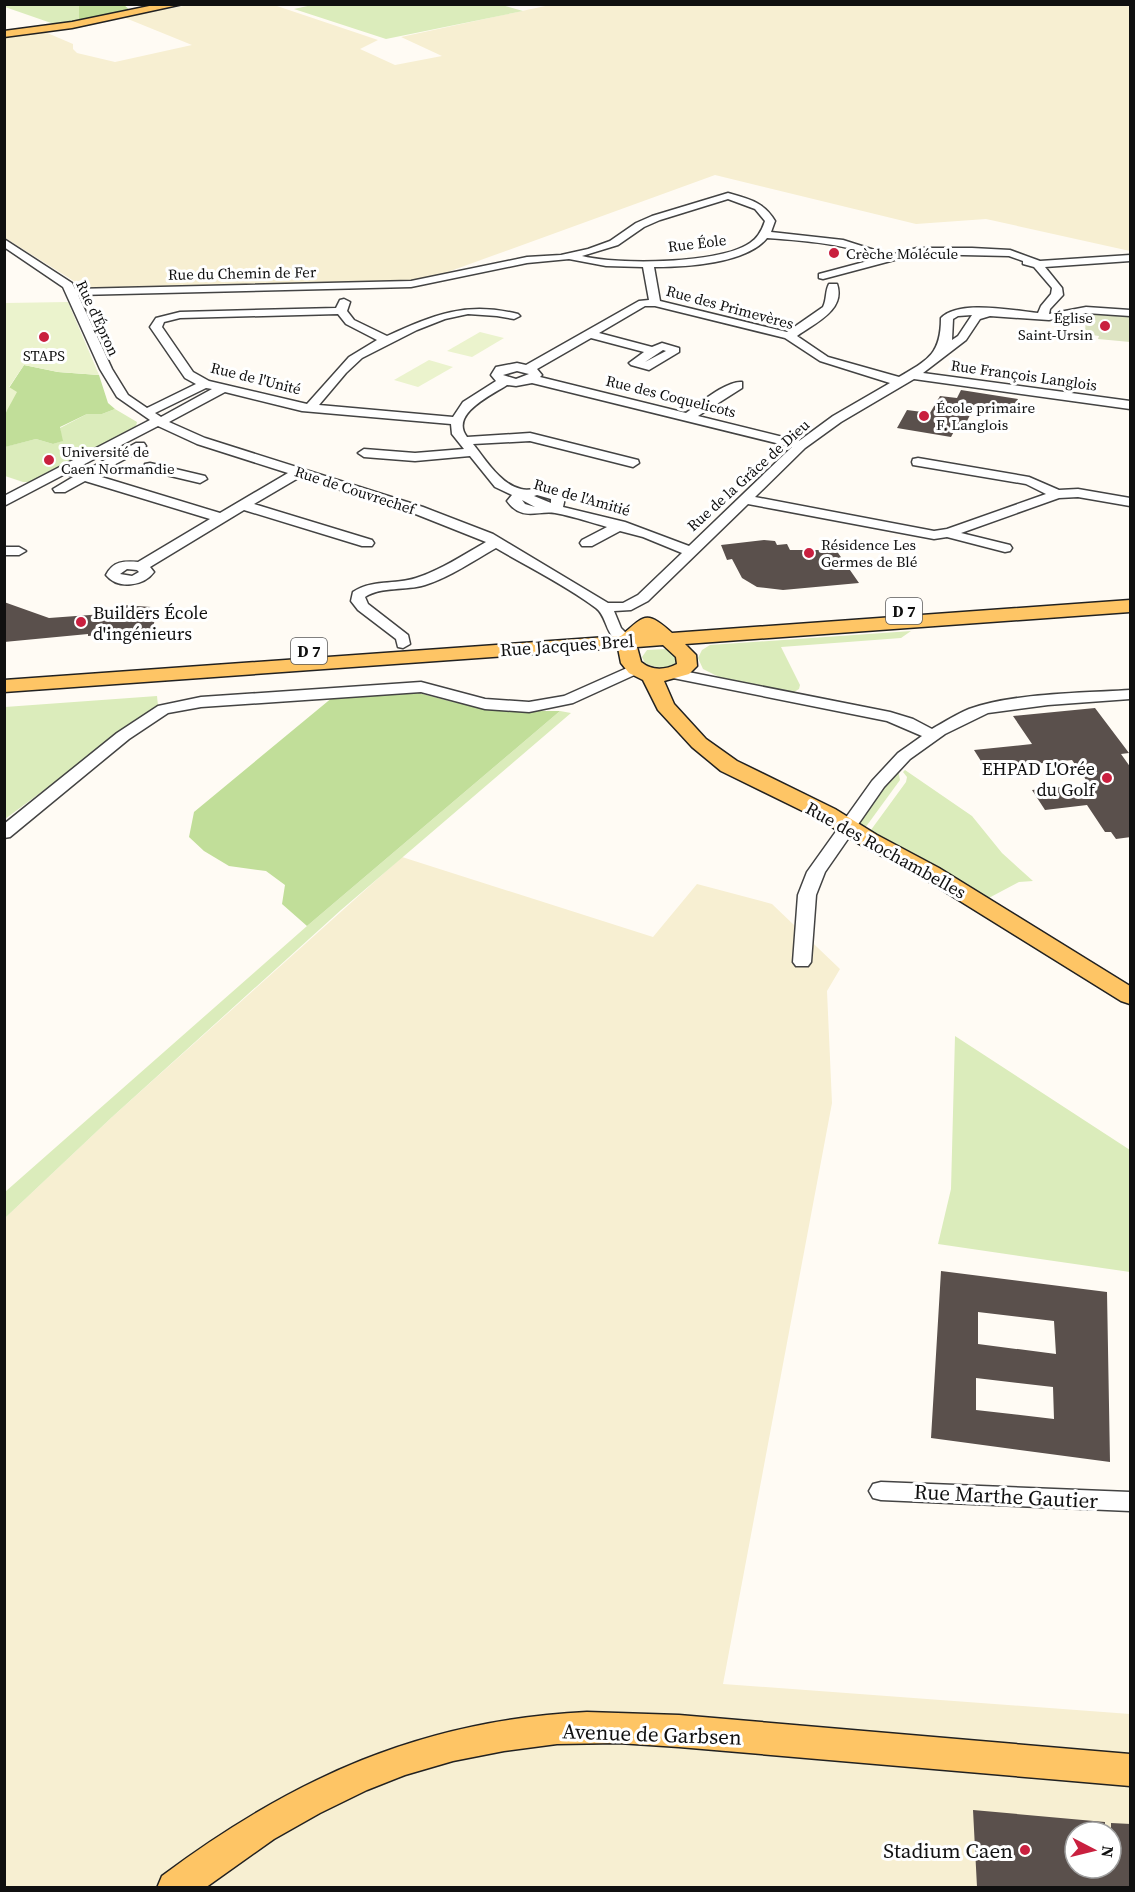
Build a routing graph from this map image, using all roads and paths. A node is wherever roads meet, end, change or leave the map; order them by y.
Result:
1 (178, 4) edge
2 (4, 34) edge
3 (765, 235) junction
4 (4, 242) edge
5 (569, 256) junction
6 (889, 258) junction
7 (1131, 258) edge
8 (648, 263) junction
9 (1036, 264) junction
10 (823, 276) dead end
11 (411, 284) joint
12 (364, 286) junction
13 (833, 286) dead end
14 (73, 292) junction
15 (655, 303) junction
16 (341, 311) junction
17 (961, 312) junction
18 (990, 312) junction
19 (1131, 313) edge
20 (514, 316) dead end
21 (1043, 316) junction
22 (976, 317) junction
23 (589, 334) junction
24 (789, 336) junction
25 (386, 340) junction
26 (654, 351) dead end
27 (941, 351) junction
28 (530, 374) junction
29 (914, 375) junction
30 (901, 382) junction
31 (205, 384) junction
32 (738, 385) dead end
33 (222, 389) junction
34 (123, 397) joint
35 (1131, 405) edge
36 (310, 408) junction
37 (146, 413) junction
38 (688, 417) junction
39 (457, 421) junction
40 (160, 422) junction
41 (140, 446) dead end
42 (801, 446) junction
43 (468, 447) junction
44 (364, 453) dead end
45 (918, 462) dead end
46 (633, 463) dead end
47 (150, 467) dead end
48 (64, 470) junction
49 (298, 472) junction
50 (174, 474) junction
51 (84, 476) junction
52 (200, 479) dead end
53 (60, 489) dead end
54 (140, 493) junction
55 (1057, 494) junction
56 (519, 495) junction
57 (744, 499) junction
58 (4, 502) edge
59 (1131, 502) edge
60 (243, 505) junction
61 (553, 507) junction
62 (221, 518) junction
63 (620, 525) junction
64 (949, 533) junction
65 (496, 542) junction
66 (367, 543) dead end
67 (587, 543) dead end
68 (1005, 548) dead end
69 (689, 551) junction
70 (141, 566) dead end
71 (645, 593) junction
72 (1131, 593) edge
73 (603, 602) junction
74 (1131, 606) edge
75 (626, 607) junction
76 (641, 632) junction
77 (697, 637) junction
78 (403, 641) junction
79 (665, 670) junction
80 (4, 672) edge
81 (4, 686) edge
82 (1128, 698) edge
83 (933, 735) junction
84 (847, 826) junction
85 (4, 833) edge
86 (802, 962) dead end
87 (1131, 996) edge
88 (881, 1491) dead end
89 (1131, 1502) edge
90 (1131, 1770) edge
91 (175, 1887) edge

1 - 2 main road
3 - 5 street, Rue Éole
3 - 6 street
3 - 8 street, Rue Éole
4 - 14 street, Rue d'Épron
5 - 8 street, Rue Éole
5 - 11 street, Rue Éole
6 - 9 street
6 - 10 street
7 - 9 street
8 - 15 street, Rue des Primevères
9 - 21 street
11 - 12 street, Rue du Chemin de Fer
12 - 14 street, Rue du Chemin de Fer
12 - 16 street
13 - 24 street
14 - 34 street, Rue d'Épron
15 - 23 street
15 - 24 street, Rue des Primevères
16 - 25 street
16 - 31 street, Rue de l'Unité
17 - 18 street
17 - 22 street
17 - 27 street
18 - 21 street
18 - 22 street
19 - 21 street
20 - 25 street
22 - 27 street, Rue de la Grâce de Dieu
23 - 26 street
23 - 28 street
24 - 30 street, Rue des Primevères
25 - 36 street
27 - 29 street, Rue de la Grâce de Dieu
28 - 38 street, Rue des Coquelicots
28 - 39 street
29 - 30 street, Rue de la Grâce de Dieu
29 - 35 street, Rue François Langlois
30 - 42 street, Rue de la Grâce de Dieu
31 - 33 street, Rue de l'Unité
31 - 37 street
32 - 38 street
33 - 36 street, Rue de l'Unité
33 - 40 street
34 - 37 street, Rue de Couvrechef
36 - 39 street, Rue de l'Unité
37 - 40 street, Rue de Couvrechef
38 - 42 street, Rue des Coquelicots
39 - 43 street, Rue de l'Amitié
40 - 48 street
40 - 49 street, Rue de Couvrechef
41 - 51 street
42 - 57 street, Rue de la Grâce de Dieu
43 - 44 street
43 - 46 street
43 - 56 street, Rue de l'Amitié
45 - 55 street
47 - 50 street
48 - 51 street
48 - 58 street
49 - 60 street
49 - 65 street, Rue de Couvrechef
50 - 52 street
50 - 54 street
51 - 53 street
51 - 54 street
54 - 62 street
55 - 59 street
55 - 64 street
56 - 61 street, Rue de l'Amitié
56 - 61 street
57 - 64 street
57 - 69 street, Rue de la Grâce de Dieu
60 - 62 street
60 - 66 street
61 - 63 street, Rue de l'Amitié
62 - 70 street
63 - 67 street
63 - 69 street, Rue de l'Amitié
64 - 68 street
65 - 73 street, Rue de Couvrechef
65 - 78 street
69 - 71 street, Rue de la Grâce de Dieu
71 - 73 street
71 - 75 street, Rue de la Grâce de Dieu
72 - 76 main road, Rue Jacques Brel / D 7
73 - 75 street
73 - 76 street
74 - 77 main road, Rue Jacques Brel / D 7
75 - 76 street
76 - 77 main road, Rue Jacques Brel / D 7
76 - 78 main road, Rue Jacques Brel / D 7
76 - 79 main road, Rue des Rochambelles
76 - 79 main road, Rue des Rochambelles
76 - 81 main road, Rue Jacques Brel / D 7
77 - 79 main road
78 - 80 main road, Rue Jacques Brel / D 7
79 - 83 street
79 - 84 main road, Rue des Rochambelles
79 - 85 street
82 - 83 street
83 - 84 street
84 - 86 street
84 - 87 main road, Rue des Rochambelles
88 - 89 street, Rue Marthe Gautier
90 - 91 main road, Avenue de Garbsen

